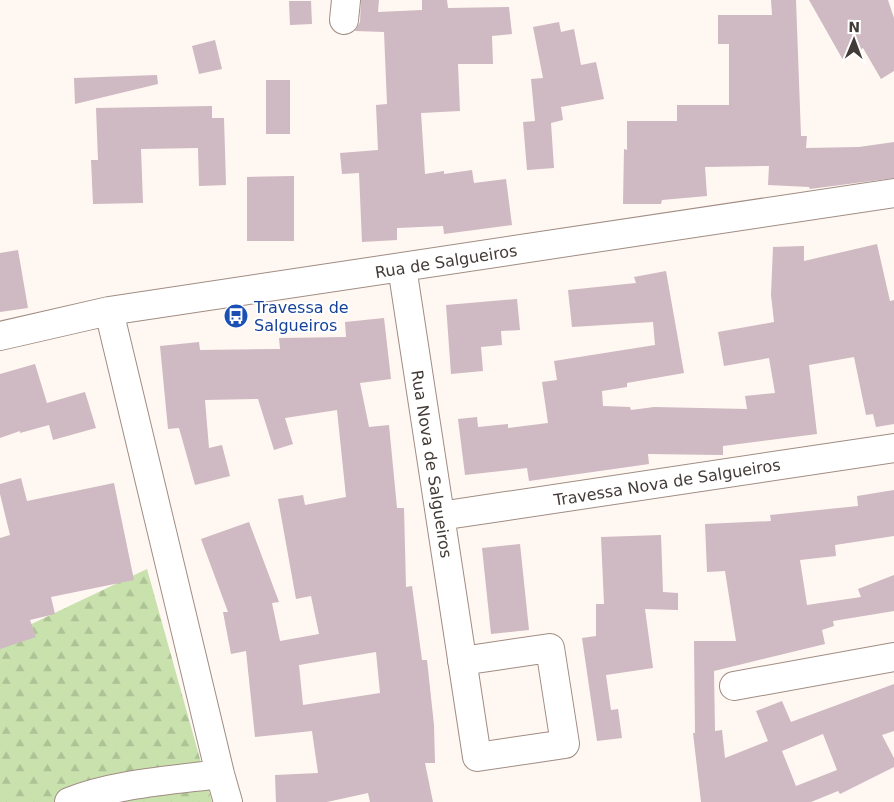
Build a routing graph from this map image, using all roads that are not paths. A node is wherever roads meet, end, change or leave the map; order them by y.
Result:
1 (894, 193) edge
2 (402, 267) junction
3 (109, 311) junction
4 (0, 336) edge
5 (894, 448) edge
6 (440, 516) junction
7 (894, 657) edge
8 (462, 661) junction
9 (734, 686) dead end
10 (220, 774) junction
11 (69, 802) edge
12 (228, 802) edge

1 - 2 street, Rua de Salgueiros
2 - 3 street, Rua de Salgueiros
2 - 6 street, Rua Nova de Salgueiros
3 - 4 street, Rua de Salgueiros
3 - 10 street
5 - 6 street, Travessa Nova de Salgueiros
6 - 8 street, Rua Nova de Salgueiros
7 - 9 street
8 - 8 street, Rua Nova de Salgueiros
10 - 11 street
10 - 12 street

